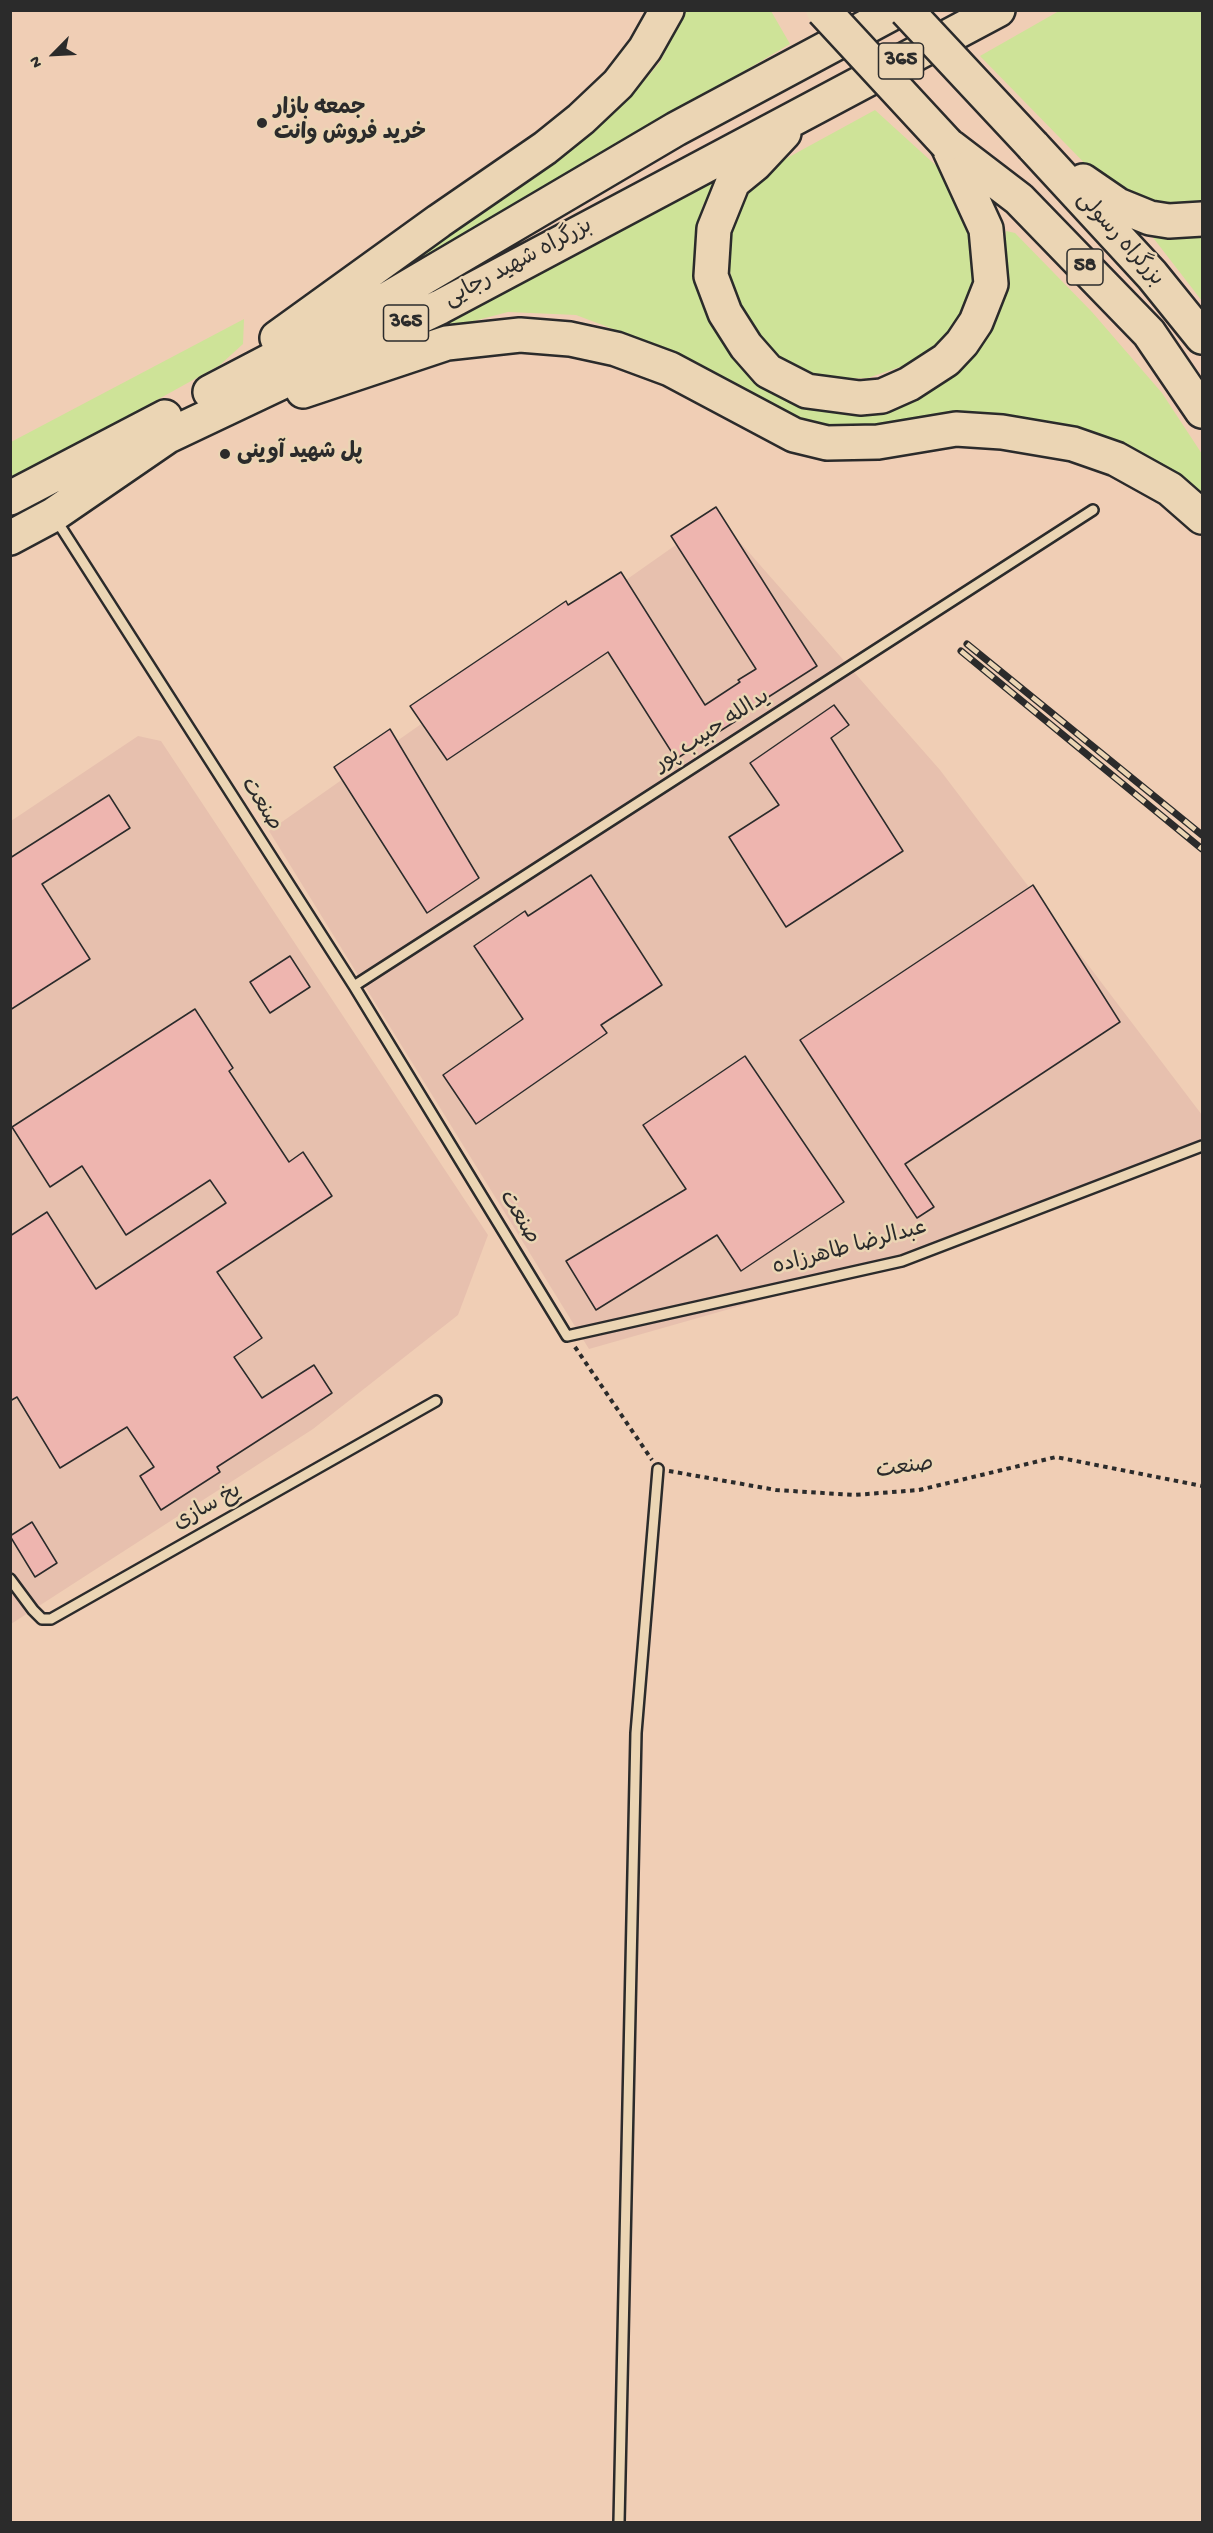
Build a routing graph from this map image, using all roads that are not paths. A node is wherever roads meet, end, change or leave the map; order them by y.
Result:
1 (667, 10) edge
2 (823, 10) edge
3 (898, 10) edge
4 (906, 10) edge
5 (998, 10) edge
6 (805, 111) junction
7 (947, 144) junction
8 (1033, 146) junction
9 (1203, 219) edge
10 (1203, 337) edge
11 (1203, 411) edge
12 (172, 423) junction
13 (10, 498) edge
14 (1093, 510) dead end
15 (53, 515) junction
16 (1203, 517) edge
17 (10, 538) edge
18 (354, 986) junction
19 (1203, 1146) edge
20 (567, 1336) joint
21 (436, 1401) dead end
22 (658, 1469) road end
23 (10, 1579) edge
24 (619, 2523) edge

1 - 12 highway
2 - 7 highway, 58, bridge
3 - 12 highway, بزرگراه شهید رجایی / 365
4 - 8 highway, 58, bridge
5 - 6 highway, بزرگراه شهید رجایی / 365
6 - 7 highway
6 - 12 highway, بزرگراه شهید رجایی / 365
7 - 11 highway, بزرگراه رسولی / 58
8 - 9 highway
8 - 10 highway, بزرگراه رسولی / 58
12 - 13 highway, بزرگراه شهید رجایی / 365
12 - 15 highway, بزرگراه شهید رجایی / 365
12 - 16 highway
14 - 18 lane, یدالله حبیب پور
15 - 17 highway, بزرگراه شهید رجایی / 365
15 - 18 lane, صنعت
18 - 20 lane, صنعت
19 - 20 lane, عبدالرضا طاهرزاده
21 - 23 lane, یخ سازی
22 - 24 lane

